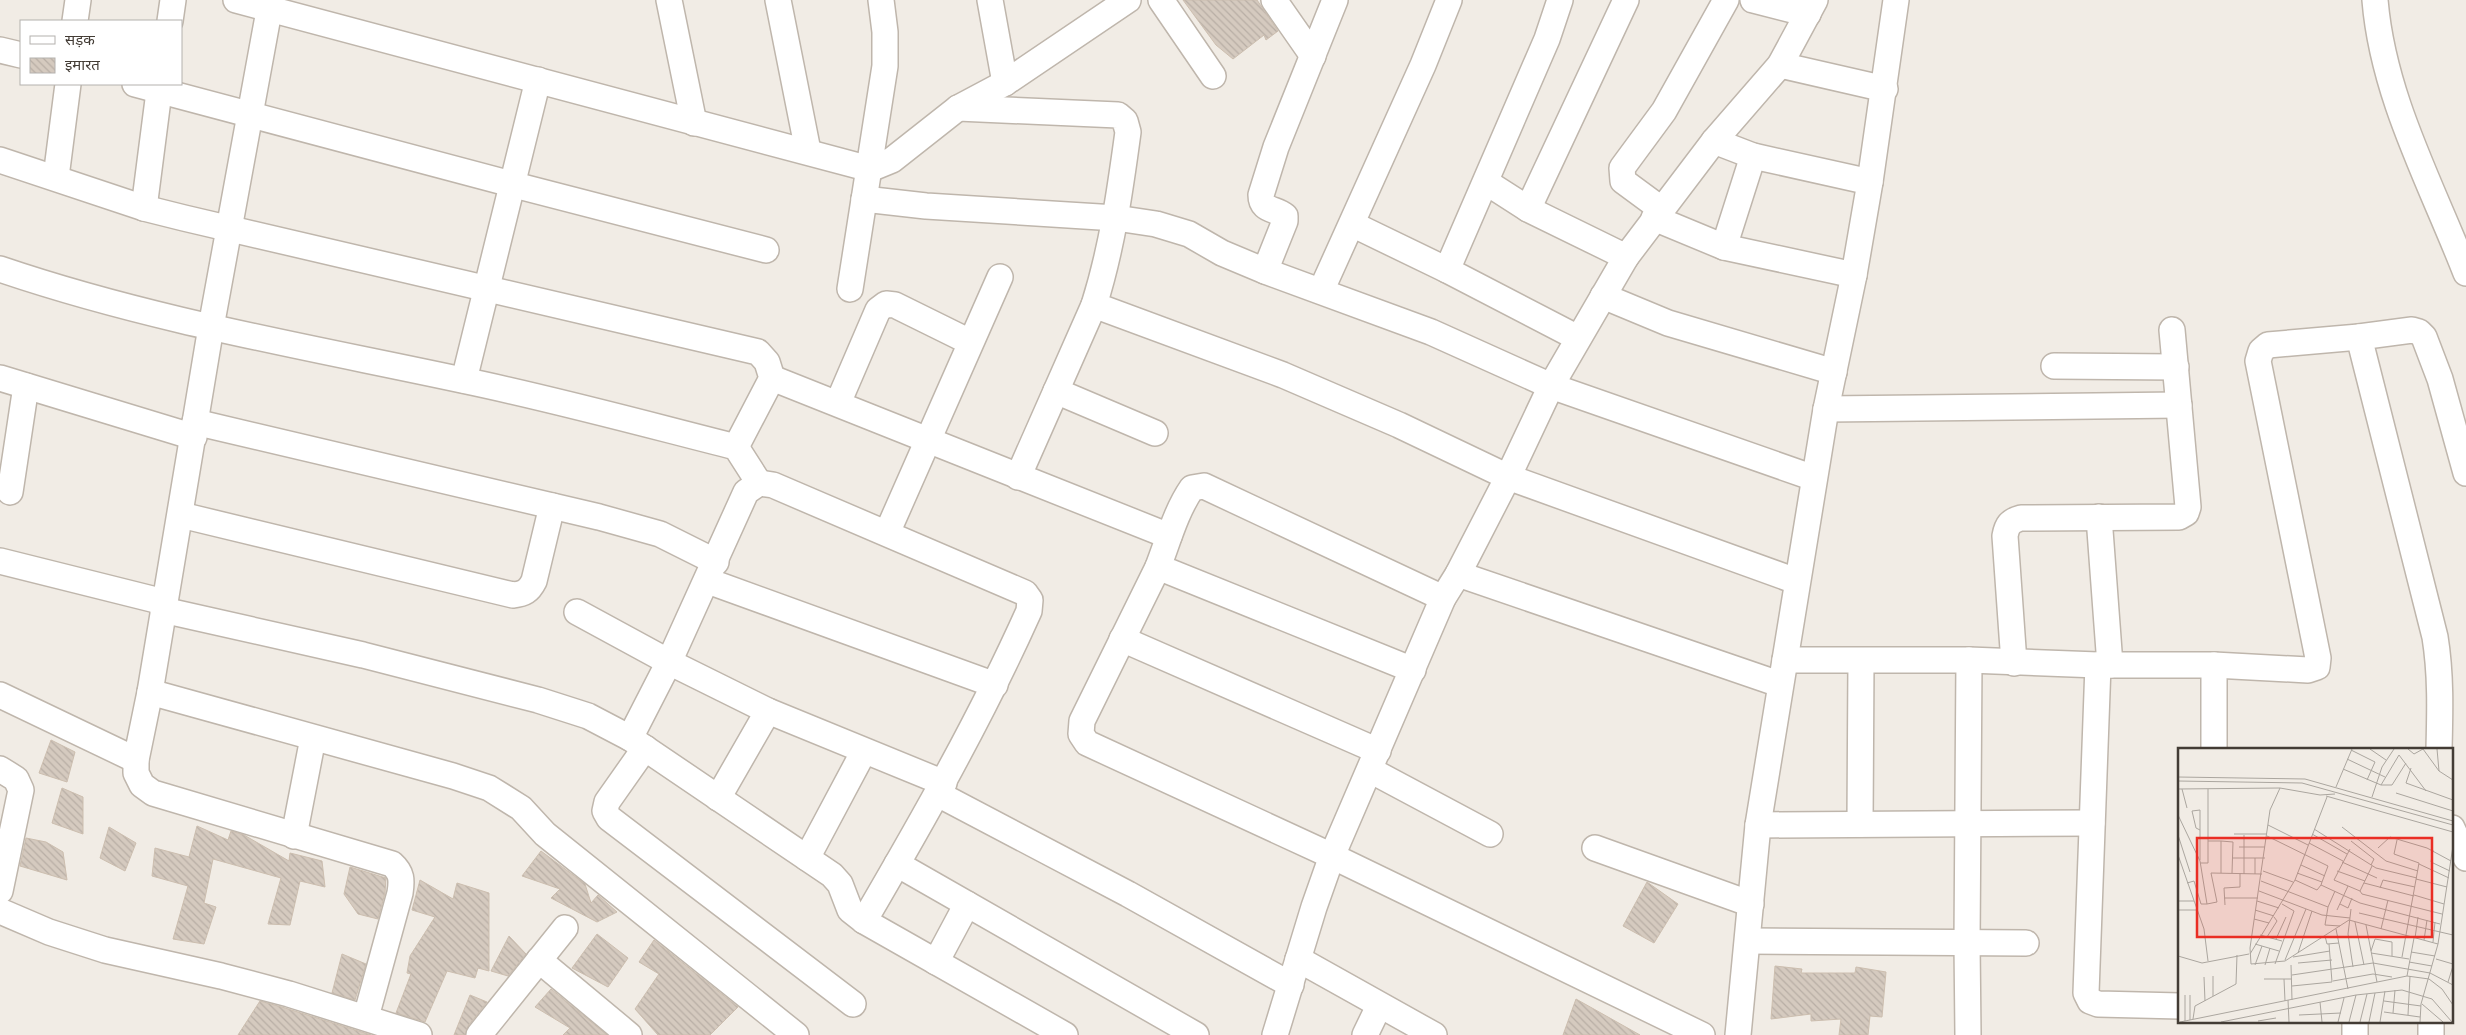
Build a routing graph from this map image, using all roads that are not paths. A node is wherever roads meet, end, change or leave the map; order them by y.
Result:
1 (78, 0) edge
2 (173, 0) edge
3 (236, 0) edge
4 (670, 0) edge
5 (778, 0) edge
6 (881, 0) edge
7 (990, 0) edge
8 (1126, 0) edge
9 (1161, 0) edge
10 (1274, 0) edge
11 (1335, 0) edge
12 (1449, 0) edge
13 (1560, 0) edge
14 (1626, 0) edge
15 (1726, 0) edge
16 (1753, 0) edge
17 (1896, 0) edge
18 (2375, 0) edge
19 (270, 4) edge
20 (1812, 7) edge
21 (75, 20) edge
22 (170, 20) edge
23 (0, 50) edge
24 (20, 55) edge
25 (1313, 56) junction
26 (1780, 66) junction
27 (1213, 76) dead end
28 (538, 80) junction
29 (1004, 83) junction
30 (68, 85) edge
31 (143, 85) edge
32 (160, 87) edge
33 (1885, 89) junction
34 (958, 108) junction
35 (249, 116) junction
36 (694, 123) junction
37 (1714, 141) junction
38 (808, 151) junction
39 (1754, 156) junction
40 (0, 160) edge
41 (870, 169) junction
42 (56, 177) junction
43 (1486, 182) junction
44 (1870, 182) junction
45 (511, 184) junction
46 (864, 199) junction
47 (144, 208) junction
48 (1528, 209) junction
49 (1658, 214) junction
50 (1116, 218) junction
51 (1352, 224) junction
52 (230, 228) junction
53 (1724, 246) junction
54 (766, 250) dead end
55 (1626, 257) junction
56 (0, 269) edge
57 (1447, 270) junction
58 (1265, 271) junction
59 (2466, 273) edge
60 (1854, 275) junction
61 (1000, 277) dead end
62 (485, 288) junction
63 (850, 289) dead end
64 (1321, 291) junction
65 (1603, 296) junction
66 (1094, 305) junction
67 (211, 327) junction
68 (2172, 330) dead end
69 (2359, 337) junction
70 (1578, 338) junction
71 (970, 342) junction
72 (2054, 366) dead end
73 (2176, 366) junction
74 (1834, 372) junction
75 (0, 378) edge
76 (772, 378) junction
77 (464, 380) junction
78 (26, 386) junction
79 (1550, 386) junction
80 (1056, 391) junction
81 (838, 403) junction
82 (2179, 405) junction
83 (1826, 409) junction
84 (195, 430) junction
85 (1155, 433) dead end
86 (927, 439) junction
87 (736, 447) junction
88 (2466, 472) edge
89 (1018, 476) junction
90 (1508, 476) junction
91 (1814, 478) junction
92 (758, 483) junction
93 (10, 492) dead end
94 (552, 506) junction
95 (181, 515) junction
96 (2099, 517) junction
97 (887, 533) junction
98 (1169, 536) junction
99 (0, 561) edge
100 (1158, 567) junction
101 (712, 571) junction
102 (1458, 574) junction
103 (1796, 580) junction
104 (1443, 598) junction
105 (163, 606) junction
106 (577, 612) dead end
107 (1122, 639) junction
108 (1785, 660) junction
109 (1969, 660) junction
110 (1861, 661) junction
111 (670, 662) junction
112 (2014, 663) junction
113 (2104, 665) junction
114 (2214, 665) junction
115 (1414, 670) junction
116 (1779, 684) junction
117 (995, 685) junction
118 (150, 692) junction
119 (0, 695) edge
120 (768, 711) junction
121 (314, 738) junction
122 (638, 743) junction
123 (2214, 748) edge
124 (2439, 748) edge
125 (864, 751) junction
126 (136, 760) junction
127 (1374, 761) junction
128 (0, 769) edge
129 (941, 789) junction
130 (718, 798) junction
131 (1969, 823) junction
132 (2092, 823) junction
133 (1860, 824) junction
134 (1758, 825) junction
135 (2454, 832) edge
136 (1490, 834) dead end
137 (294, 836) junction
138 (1595, 848) dead end
139 (1332, 856) junction
140 (807, 858) junction
141 (2466, 858) edge
142 (897, 864) junction
143 (0, 891) edge
144 (967, 904) junction
145 (1751, 904) junction
146 (0, 912) edge
147 (864, 921) junction
148 (565, 928) dead end
149 (1748, 941) junction
150 (1967, 943) junction
151 (2026, 943) dead end
152 (1298, 959) junction
153 (539, 960) junction
154 (936, 962) junction
155 (1291, 986) junction
156 (853, 1004) dead end
157 (1379, 1006) junction
158 (2178, 1006) edge
159 (366, 1017) junction
160 (2356, 1022) edge
161 (2431, 1022) edge
162 (419, 1035) edge
163 (479, 1035) edge
164 (629, 1035) edge
165 (796, 1035) edge
166 (1065, 1035) edge
167 (1196, 1035) edge
168 (1275, 1035) edge
169 (1365, 1035) edge
170 (1434, 1035) edge
171 (1702, 1035) edge
172 (1738, 1035) edge
173 (1968, 1035) edge
174 (2355, 1035) edge
175 (2431, 1035) edge

1 - 21 street
2 - 22 street
3 - 19 street
4 - 36 street
5 - 38 street
6 - 41 street
7 - 29 street
8 - 29 street
9 - 27 street
10 - 25 street
11 - 25 street
12 - 51 street
13 - 43 street
14 - 48 street
15 - 49 street
16 - 20 street
17 - 33 street
18 - 59 street
19 - 28 street
19 - 35 street
20 - 26 street
23 - 24 street
25 - 58 street
26 - 33 street
26 - 37 street
28 - 36 street
28 - 45 street
29 - 34 street
30 - 42 street
31 - 32 street
32 - 35 street
32 - 47 street
33 - 44 street
34 - 41 street
34 - 50 street
35 - 45 street
35 - 52 street
36 - 38 street
37 - 39 street
37 - 49 street
38 - 41 street
39 - 44 street
39 - 53 street
40 - 42 street
41 - 46 street
42 - 47 street
43 - 48 street
43 - 57 street
44 - 60 street
45 - 54 street
45 - 62 street
46 - 50 street
46 - 63 street
47 - 52 street
48 - 55 street
49 - 53 street
49 - 55 street
50 - 58 street
50 - 66 street
51 - 57 street
51 - 64 street
52 - 62 street
52 - 67 street
53 - 60 street
55 - 65 street
56 - 67 street
57 - 70 street
58 - 64 street
60 - 74 street
61 - 71 street
62 - 76 street
62 - 77 street
64 - 79 street
65 - 70 street
65 - 74 street
66 - 80 street
66 - 90 street
67 - 77 street
67 - 84 street
68 - 73 street
69 - 88 street
69 - 114 street
69 - 124 street
70 - 79 street
71 - 81 street
71 - 86 street
72 - 73 street
73 - 82 street
74 - 83 street
75 - 78 street
76 - 81 street
76 - 87 street
77 - 87 street
78 - 84 street
78 - 93 street
79 - 90 street
79 - 91 street
80 - 85 street
80 - 89 street
81 - 86 street
82 - 83 street
82 - 96 street
83 - 91 street
84 - 94 street
84 - 95 street
86 - 89 street
86 - 97 street
87 - 92 street
89 - 98 street
90 - 102 street
90 - 103 street
91 - 103 street
92 - 97 street
92 - 101 street
94 - 95 street
94 - 101 street
95 - 105 street
96 - 112 street
96 - 113 street
97 - 117 street
98 - 100 street
98 - 104 street
99 - 105 street
100 - 107 street
100 - 115 street
101 - 111 street
101 - 117 street
102 - 104 street
102 - 116 street
103 - 108 street
104 - 115 street
105 - 118 street
105 - 122 street
106 - 111 street
107 - 127 street
107 - 139 street
108 - 110 street
108 - 116 street
109 - 110 street
109 - 112 street
109 - 131 street
110 - 133 street
111 - 120 street
111 - 122 street
112 - 113 street
113 - 114 street
113 - 132 street
114 - 123 street
115 - 127 street
116 - 134 street
117 - 129 street
118 - 121 street
118 - 126 street
119 - 126 street
120 - 125 street
120 - 130 street
121 - 137 street
121 - 165 street
122 - 130 street
122 - 156 street
125 - 129 street
125 - 140 street
126 - 137 street
127 - 136 street
127 - 139 street
128 - 143 street
129 - 142 street
129 - 155 street
130 - 140 street
131 - 132 street
131 - 133 street
131 - 150 street
132 - 158 street
133 - 134 street
134 - 145 street
135 - 141 street
137 - 159 street
138 - 145 street
139 - 152 street
139 - 171 street
140 - 147 street
142 - 144 street
142 - 147 street
144 - 154 street
144 - 167 street
145 - 149 street
146 - 159 street
147 - 154 street
148 - 153 street
149 - 150 street
149 - 172 street
150 - 151 street
150 - 173 street
152 - 155 street
152 - 157 street
153 - 163 street
153 - 164 street
154 - 166 street
155 - 168 street
157 - 169 street
157 - 170 street
159 - 162 street
160 - 174 street
161 - 175 street

